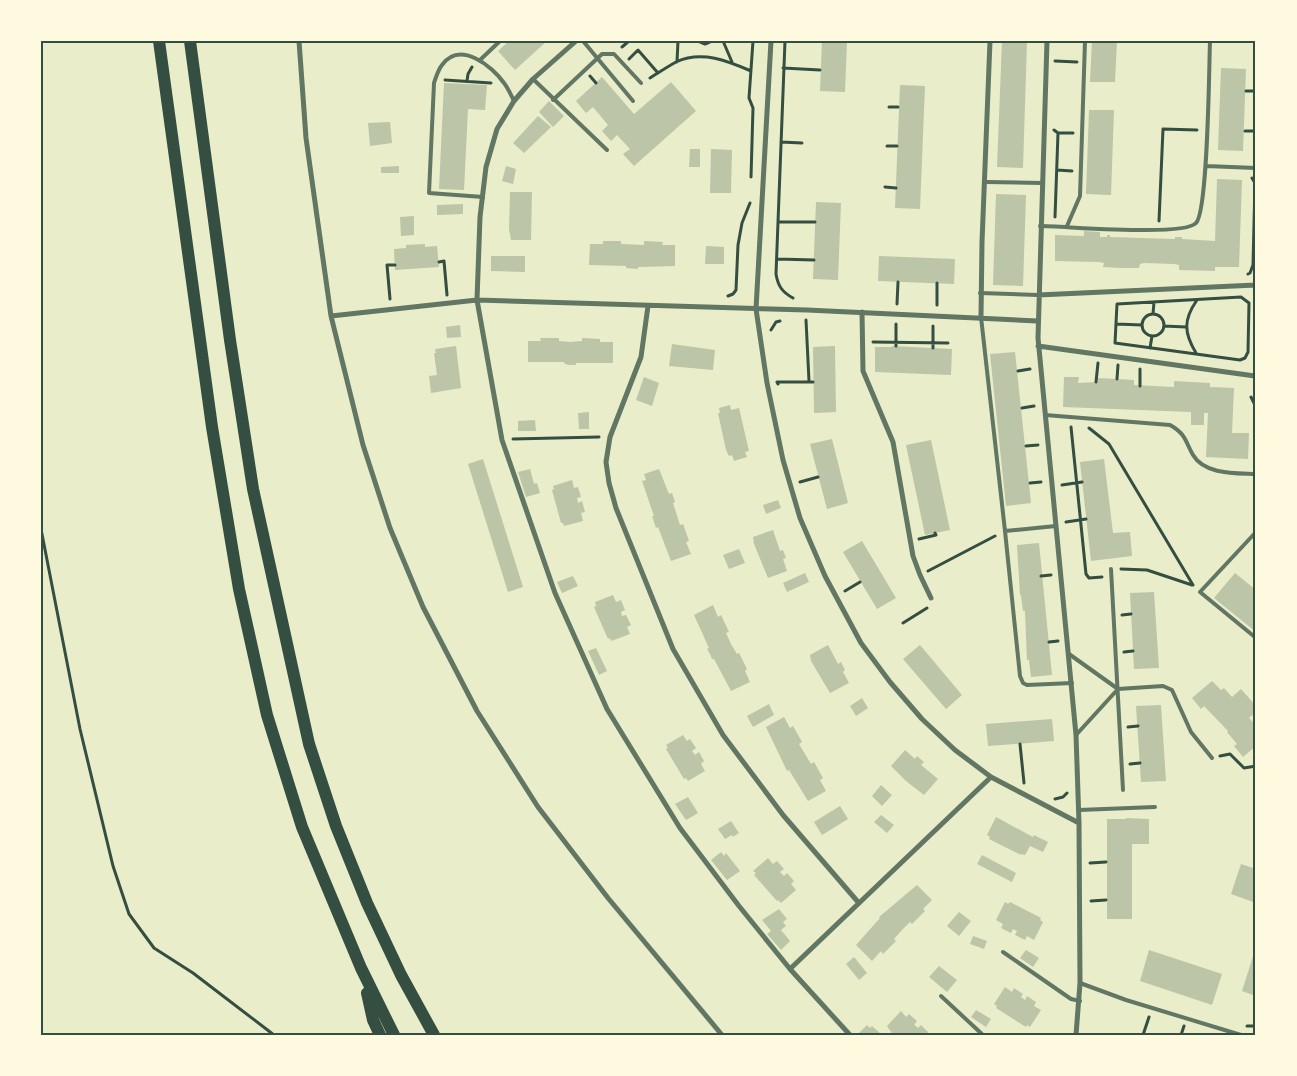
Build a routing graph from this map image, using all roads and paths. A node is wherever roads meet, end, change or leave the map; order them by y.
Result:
1 (159, 41) edge
2 (190, 41) edge
3 (299, 41) edge
4 (500, 41) edge
5 (576, 41) edge
6 (583, 41) edge
7 (678, 41) edge
8 (698, 41) edge
9 (712, 41) edge
10 (723, 41) edge
11 (753, 41) edge
12 (771, 41) edge
13 (784, 41) edge
14 (990, 41) edge
15 (1047, 41) edge
16 (1085, 41) edge
17 (1210, 41) edge
18 (1055, 55) dead end
19 (596, 59) junction
20 (480, 60) junction
21 (1055, 61) dead end
22 (677, 62) junction
23 (733, 63) junction
24 (623, 64) junction
25 (783, 68) junction
26 (820, 70) dead end
27 (751, 71) junction
28 (658, 73) junction
29 (441, 79) dead end
30 (533, 80) junction
31 (641, 83) joint
32 (494, 87) dead end
33 (1246, 91) dead end
34 (1256, 91) edge
35 (514, 100) junction
36 (553, 100) junction
37 (633, 101) dead end
38 (889, 107) dead end
39 (898, 107) dead end
40 (1053, 129) dead end
41 (1206, 130) junction
42 (1245, 131) dead end
43 (1256, 131) edge
44 (781, 142) junction
45 (802, 143) dead end
46 (887, 146) dead end
47 (897, 146) dead end
48 (607, 150) dead end
49 (1206, 166) junction
50 (1250, 168) junction
51 (1256, 168) edge
52 (985, 182) junction
53 (1042, 182) junction
54 (750, 185) dead end
55 (885, 187) dead end
56 (896, 188) dead end
57 (750, 195) dead end
58 (483, 197) junction
59 (778, 222) junction
60 (815, 222) dead end
61 (1040, 226) junction
62 (1055, 226) junction
63 (1067, 226) junction
64 (1158, 231) junction
65 (777, 259) junction
66 (814, 260) dead end
67 (438, 262) dead end
68 (395, 265) dead end
69 (1244, 276) dead end
70 (898, 282) dead end
71 (937, 284) dead end
72 (1256, 284) edge
73 (980, 293) junction
74 (447, 295) dead end
75 (1038, 295) junction
76 (719, 296) dead end
77 (800, 299) dead end
78 (390, 300) dead end
79 (478, 300) junction
80 (1197, 300) junction
81 (1154, 302) junction
82 (888, 304) dead end
83 (897, 304) junction
84 (907, 304) dead end
85 (648, 306) junction
86 (946, 306) dead end
87 (756, 309) junction
88 (862, 312) junction
89 (1153, 314) junction
90 (331, 316) junction
91 (981, 317) junction
92 (786, 319) dead end
93 (799, 320) dead end
94 (1037, 320) junction
95 (896, 322) dead end
96 (932, 323) dead end
97 (1116, 324) junction
98 (1142, 325) junction
99 (1164, 326) junction
100 (1186, 327) junction
101 (770, 336) dead end
102 (1152, 336) junction
103 (862, 342) junction
104 (933, 342) junction
105 (948, 342) dead end
106 (896, 344) junction
107 (1038, 346) junction
108 (932, 348) dead end
109 (1150, 348) junction
110 (1196, 354) junction
111 (1099, 360) dead end
112 (1118, 362) dead end
113 (1141, 366) dead end
114 (1030, 369) dead end
115 (1018, 371) dead end
116 (776, 373) dead end
117 (1255, 376) edge
118 (1117, 379) dead end
119 (777, 382) junction
120 (1096, 382) dead end
121 (1140, 386) dead end
122 (1256, 388) edge
123 (779, 391) dead end
124 (1034, 406) dead end
125 (1022, 408) dead end
126 (1045, 415) junction
127 (1072, 417) junction
128 (610, 437) junction
129 (502, 440) junction
130 (1038, 445) dead end
131 (1026, 446) dead end
132 (797, 473) dead end
133 (1256, 474) edge
134 (818, 477) dead end
135 (800, 482) junction
136 (1041, 482) dead end
137 (1082, 482) dead end
138 (1076, 483) junction
139 (1030, 484) dead end
140 (1061, 485) dead end
141 (802, 490) dead end
142 (1086, 519) dead end
143 (1080, 520) junction
144 (1065, 522) dead end
145 (1056, 526) junction
146 (41, 529) edge
147 (1005, 531) junction
148 (1256, 532) edge
149 (935, 533) dead end
150 (911, 541) junction
151 (1111, 569) joint
152 (920, 575) junction
153 (1052, 575) dead end
154 (1041, 576) dead end
155 (1111, 576) junction
156 (860, 582) dead end
157 (840, 583) dead end
158 (1193, 585) junction
159 (845, 591) junction
160 (1200, 592) junction
161 (848, 596) dead end
162 (931, 598) joint
163 (903, 623) dead end
164 (1256, 638) edge
165 (1059, 641) dead end
166 (1049, 642) dead end
167 (1069, 654) junction
168 (1072, 683) junction
169 (1118, 689) junction
170 (1076, 735) junction
171 (1020, 744) dead end
172 (1212, 758) joint
173 (1256, 766) edge
174 (991, 776) junction
175 (1017, 780) dead end
176 (1024, 784) junction
177 (1030, 788) dead end
178 (1123, 790) dead end
179 (1067, 792) dead end
180 (1048, 797) dead end
181 (1155, 807) dead end
182 (1079, 810) junction
183 (1079, 823) junction
184 (1106, 862) dead end
185 (1090, 863) dead end
186 (1106, 900) dead end
187 (1091, 901) dead end
188 (858, 902) junction
189 (1003, 952) dead end
190 (362, 968) junction
191 (790, 969) junction
192 (1080, 983) junction
193 (941, 996) dead end
194 (1080, 1001) junction
195 (1150, 1014) dead end
196 (428, 1023) junction
197 (1184, 1025) dead end
198 (274, 1035) edge
199 (380, 1035) edge
200 (394, 1035) edge
201 (434, 1035) edge
202 (443, 1035) edge
203 (722, 1035) edge
204 (850, 1035) edge
205 (983, 1035) edge
206 (1076, 1035) edge
207 (1143, 1035) edge
208 (1181, 1035) edge
209 (1240, 1035) edge

1 - 190 highway
2 - 196 highway
3 - 90 street
4 - 20 lane
5 - 30 street
6 - 19 lane
7 - 22 path
8 - 9 path
10 - 23 path
11 - 27 path
12 - 87 street
13 - 25 path
14 - 52 street
15 - 53 street
16 - 63 lane
17 - 41 lane
18 - 21 path
19 - 24 lane
19 - 36 lane
19 - 37 lane
20 - 35 lane
20 - 58 lane
22 - 23 path
22 - 28 path
23 - 27 path
24 - 28 path
24 - 31 lane
25 - 26 path
25 - 44 path
27 - 54 path
28 - 31 path
29 - 32 path
30 - 35 street
30 - 36 lane
33 - 34 path
35 - 58 street
36 - 48 lane
38 - 39 path
40 - 62 path
41 - 49 lane
41 - 64 path
42 - 43 path
44 - 45 path
44 - 59 path
46 - 47 path
49 - 50 lane
49 - 64 lane
50 - 51 lane
50 - 69 path
52 - 53 lane
52 - 73 street
53 - 61 street
55 - 56 path
57 - 76 path
58 - 79 street
59 - 60 path
59 - 65 path
61 - 62 lane
61 - 75 street
62 - 63 lane
63 - 64 lane
65 - 66 path
65 - 77 path
67 - 74 path
68 - 78 path
70 - 83 path
71 - 86 path
72 - 75 street
72 - 117 street
73 - 75 lane
73 - 91 street
75 - 94 street
79 - 85 street
79 - 90 street
79 - 129 street
80 - 81 path
80 - 100 path
80 - 110 path
81 - 89 path
81 - 97 path
82 - 83 path
83 - 84 path
85 - 87 street
85 - 128 street
87 - 88 street
87 - 174 street
88 - 91 street
88 - 103 street
89 - 98 path
89 - 99 path
90 - 203 street
91 - 94 street
91 - 147 lane
92 - 101 path
93 - 119 path
94 - 107 street
95 - 106 path
96 - 104 path
97 - 98 path
97 - 109 path
98 - 102 path
99 - 100 path
99 - 102 path
100 - 110 path
102 - 109 path
103 - 106 path
103 - 150 street
104 - 105 path
104 - 106 path
104 - 108 path
107 - 117 street
107 - 126 street
109 - 110 path
111 - 120 path
112 - 118 path
113 - 121 path
114 - 115 path
116 - 119 path
117 - 122 street
119 - 123 path
124 - 125 path
126 - 127 lane
126 - 145 street
127 - 133 lane
127 - 138 path
127 - 158 path
128 - 129 path
128 - 188 street
129 - 191 street
130 - 131 path
132 - 135 path
134 - 135 path
135 - 141 path
136 - 139 path
137 - 138 path
138 - 140 path
138 - 143 path
142 - 143 path
143 - 144 path
143 - 155 path
145 - 147 lane
145 - 167 street
146 - 198 path
147 - 152 path
147 - 168 lane
148 - 160 lane
149 - 150 path
150 - 152 street
151 - 155 lane
151 - 158 path
152 - 162 street
153 - 154 path
155 - 169 lane
156 - 159 path
157 - 159 path
158 - 160 path
159 - 161 path
160 - 164 lane
162 - 163 path
165 - 166 path
167 - 168 street
167 - 169 lane
168 - 170 street
169 - 170 lane
169 - 172 lane
169 - 178 lane
170 - 182 street
171 - 176 path
172 - 173 path
174 - 183 street
174 - 188 street
175 - 176 path
176 - 177 path
179 - 180 path
181 - 182 lane
182 - 183 street
183 - 192 street
184 - 185 path
186 - 187 path
188 - 191 street
189 - 194 lane
190 - 199 highway
190 - 200 highway
191 - 204 street
192 - 194 street
192 - 209 lane
193 - 205 lane
194 - 206 street
195 - 207 path
196 - 201 highway
196 - 202 highway
197 - 208 path

